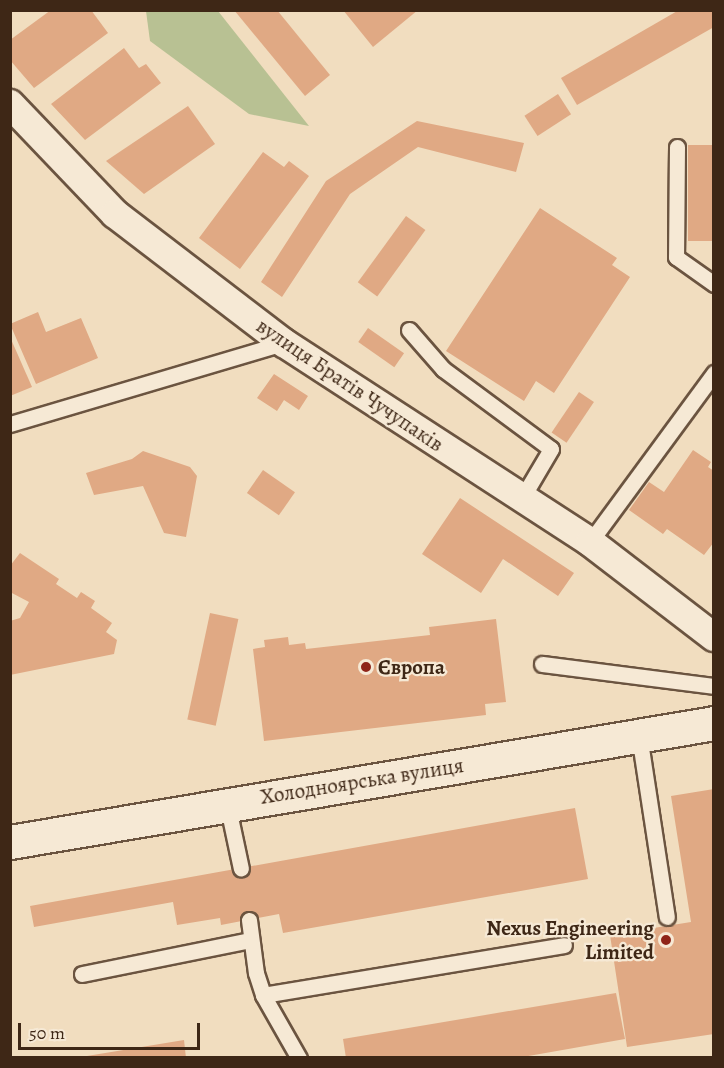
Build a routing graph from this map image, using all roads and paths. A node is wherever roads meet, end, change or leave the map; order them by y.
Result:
1 (10, 104) edge
2 (677, 147) dead end
3 (714, 284) edge
4 (409, 330) dead end
5 (284, 344) junction
6 (714, 373) edge
7 (10, 424) edge
8 (522, 498) junction
9 (590, 542) junction
10 (714, 637) edge
11 (542, 664) dead end
12 (714, 686) edge
13 (714, 723) edge
14 (639, 735) junction
15 (227, 803) junction
16 (10, 842) edge
17 (241, 868) dead end
18 (667, 917) dead end
19 (249, 920) dead end
20 (250, 940) junction
21 (564, 945) dead end
22 (82, 974) dead end
23 (263, 995) junction
24 (299, 1058) edge

1 - 5 street, вулиця Братів Чучупаків
2 - 3 lane
4 - 8 lane
5 - 7 lane
5 - 8 street, вулиця Братів Чучупаків
6 - 9 lane
8 - 9 street, вулиця Братів Чучупаків
9 - 10 street, вулиця Братів Чучупаків
11 - 12 lane
13 - 14 main road, Холодноярська вулиця
14 - 15 main road, Холодноярська вулиця
14 - 18 lane
15 - 16 main road, Холодноярська вулиця
15 - 17 lane
19 - 20 lane
20 - 22 lane
20 - 23 lane
21 - 23 lane
23 - 24 lane

